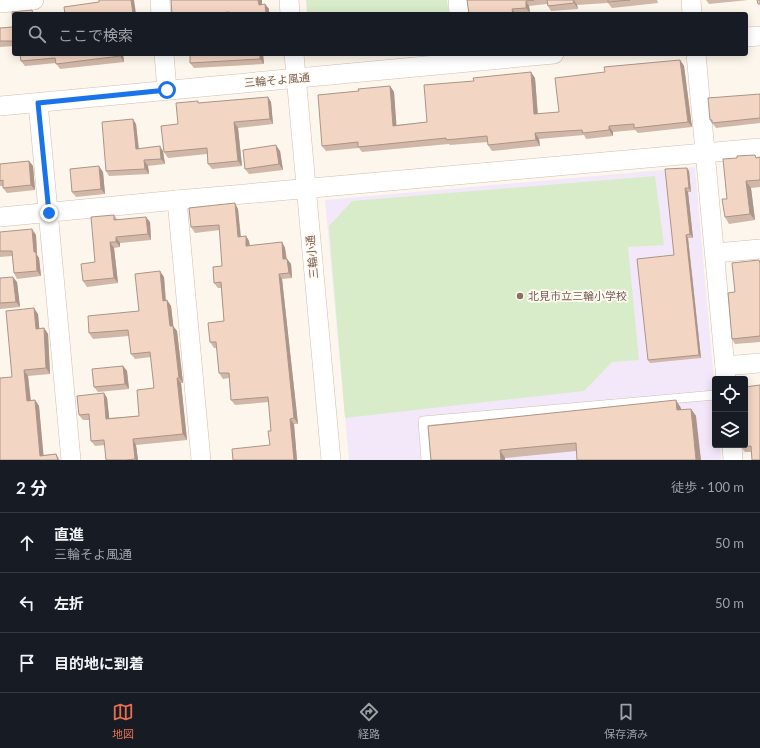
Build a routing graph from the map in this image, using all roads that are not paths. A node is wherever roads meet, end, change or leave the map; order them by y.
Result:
1 (34, 0) edge
2 (160, 0) edge
3 (289, 0) edge
4 (458, 0) edge
5 (691, 0) edge
6 (0, 3) edge
7 (161, 12) edge
8 (290, 12) edge
9 (459, 12) edge
10 (692, 12) edge
11 (760, 36) edge
12 (748, 38) edge
13 (164, 56) edge
14 (294, 56) edge
15 (508, 56) edge
16 (696, 56) edge
17 (463, 58) edge
18 (296, 79) junction
19 (167, 90) junction
20 (38, 103) junction
21 (0, 106) edge
22 (760, 148) edge
23 (704, 154) junction
24 (306, 189) junction
25 (177, 200) junction
26 (49, 213) junction
27 (0, 217) edge
28 (760, 249) edge
29 (716, 253) junction
30 (760, 363) edge
31 (726, 372) edge
32 (712, 395) edge
33 (732, 448) edge
34 (71, 460) edge
35 (201, 460) edge
36 (331, 460) edge
37 (426, 460) edge
38 (733, 460) edge

1 - 6 street
2 - 7 street
3 - 8 street
4 - 9 street
5 - 10 street
11 - 12 street
13 - 19 street
14 - 18 street, 三輪小通
15 - 17 street, 三輪そよ風通
16 - 23 street
17 - 18 street, 三輪そよ風通
18 - 19 street, 三輪そよ風通
18 - 24 street, 三輪小通
19 - 20 street, 三輪そよ風通
20 - 21 street, 三輪そよ風通
20 - 26 street
22 - 23 street
23 - 24 street
23 - 29 street
24 - 25 street
24 - 36 street, 三輪小通
25 - 26 street
25 - 35 street
26 - 27 street
26 - 34 street
28 - 29 street
29 - 31 street
30 - 31 street
32 - 37 lane
33 - 38 street

